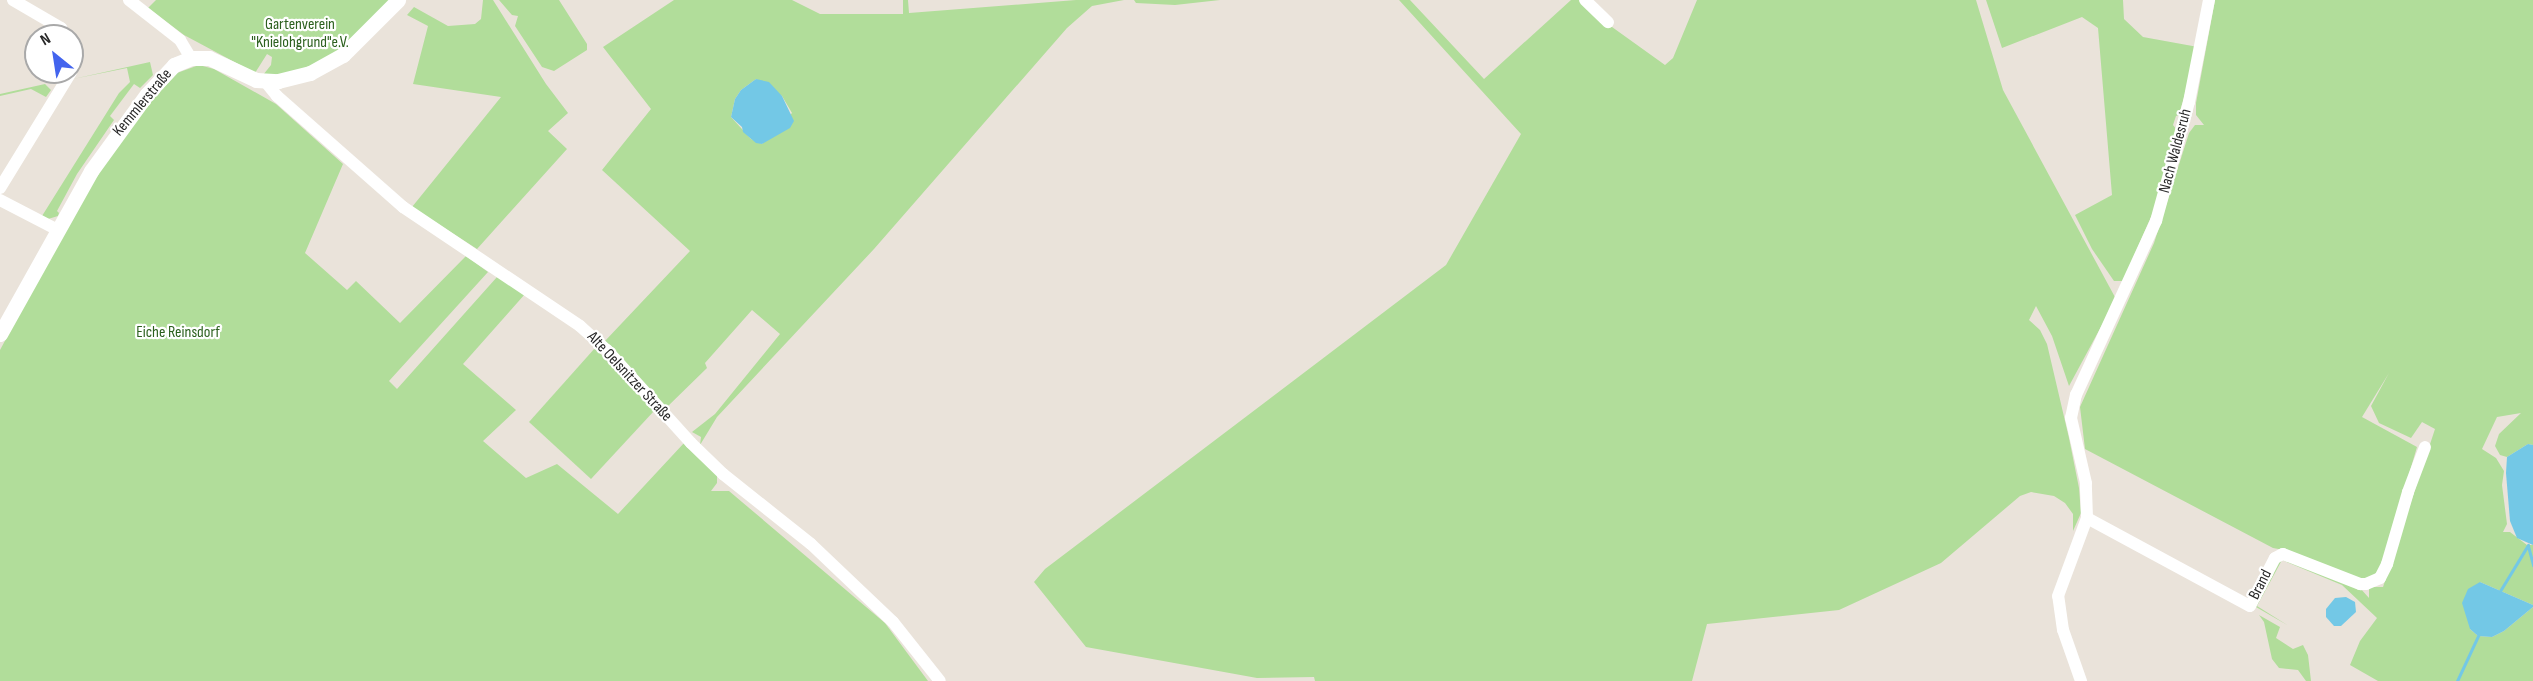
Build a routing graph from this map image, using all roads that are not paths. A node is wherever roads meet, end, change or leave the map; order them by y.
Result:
1 (13, 0) edge
2 (129, 0) edge
3 (398, 0) edge
4 (1586, 0) edge
5 (2209, 0) edge
6 (1608, 22) dead end
7 (54, 24) edge
8 (191, 58) junction
9 (264, 80) junction
10 (63, 84) edge
11 (0, 188) edge
12 (0, 200) edge
13 (56, 229) junction
14 (0, 334) edge
15 (2425, 447) dead end
16 (2087, 518) junction
17 (940, 681) edge
18 (2081, 681) edge

1 - 7 street
2 - 8 street
3 - 9 street, Kemmlerstraße
4 - 6 street
5 - 16 street, Nach Waldesruh
8 - 9 street, Kemmlerstraße
8 - 13 street, Kemmlerstraße
9 - 17 street, Alte Oelsnitzer Straße
10 - 11 street
12 - 13 street
13 - 14 street, Kemmlerstraße
15 - 16 street, Brand
16 - 18 street

